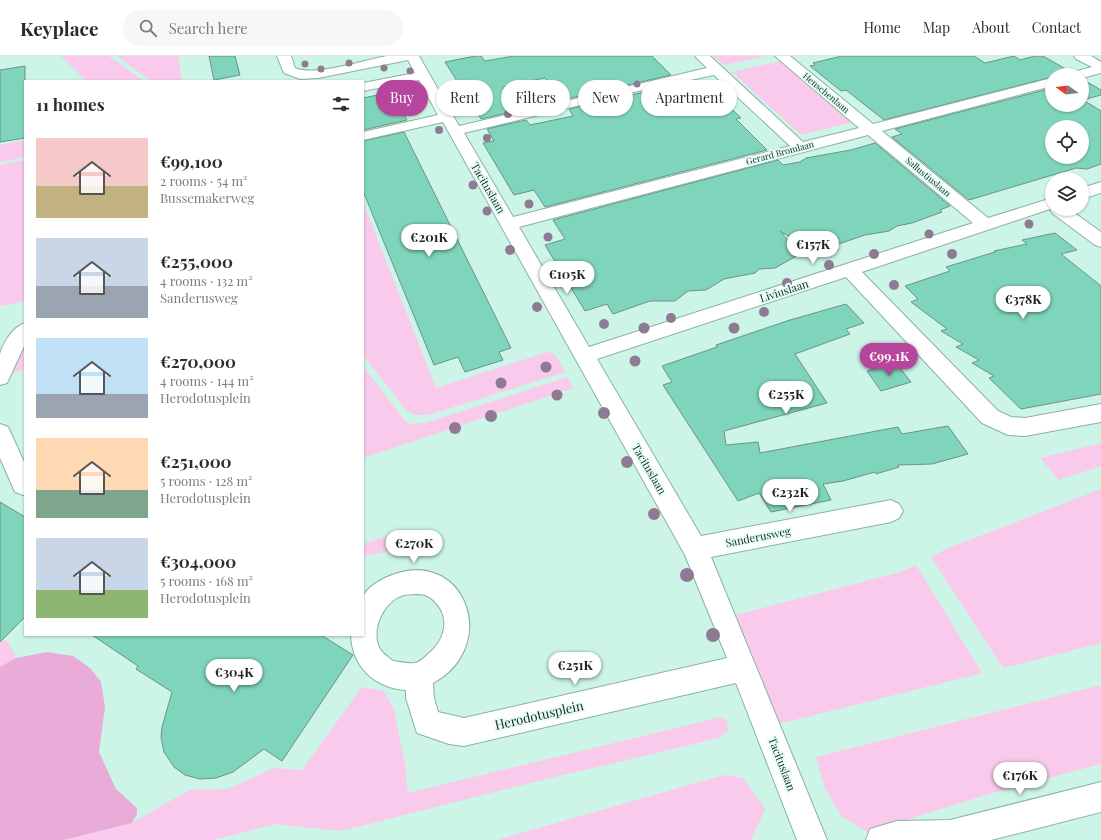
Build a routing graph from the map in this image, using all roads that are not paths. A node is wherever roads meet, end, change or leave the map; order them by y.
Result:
1 (284, 56) edge
2 (411, 56) edge
3 (702, 56) edge
4 (802, 56) edge
5 (1081, 56) edge
6 (784, 58) edge
7 (1101, 68) edge
8 (718, 70) junction
9 (1089, 72) edge
10 (423, 75) junction
11 (1045, 84) edge
12 (364, 87) edge
13 (451, 124) junction
14 (870, 129) junction
15 (364, 136) edge
16 (801, 148) junction
17 (1101, 187) edge
18 (1089, 191) edge
19 (1045, 207) edge
20 (1068, 216) edge
21 (508, 224) junction
22 (986, 225) junction
23 (1101, 241) edge
24 (849, 269) junction
25 (24, 331) edge
26 (584, 356) junction
27 (0, 377) edge
28 (1101, 413) edge
29 (0, 433) edge
30 (23, 485) dead end
31 (892, 511) dead end
32 (695, 549) junction
33 (744, 668) junction
34 (419, 675) dead end
35 (1101, 798) edge
36 (946, 837) edge
37 (812, 840) edge
38 (881, 840) edge

1 - 2 street
2 - 10 street, Tacituslaan
3 - 8 street
4 - 6 street
5 - 7 street
6 - 14 street, Henschenlaan
7 - 9 street
8 - 13 street
8 - 16 street
10 - 12 street
10 - 13 street, Tacituslaan
11 - 14 street, Gerard Bromlaan
13 - 15 street
13 - 21 street, Tacituslaan
14 - 16 street, Gerard Bromlaan
14 - 22 street, Sallustiuslaan
16 - 21 street, Gerard Bromlaan
17 - 18 street
19 - 22 street, Liviuslaan
20 - 23 street
21 - 26 street, Tacituslaan
22 - 24 street, Liviuslaan
24 - 26 street, Liviuslaan
24 - 28 street
25 - 27 street
26 - 32 street, Tacituslaan
29 - 30 street
31 - 32 street, Sanderusweg
32 - 33 street, Tacituslaan
33 - 34 street, Herodotusplein
33 - 37 street, Tacituslaan
35 - 36 street
36 - 38 street

